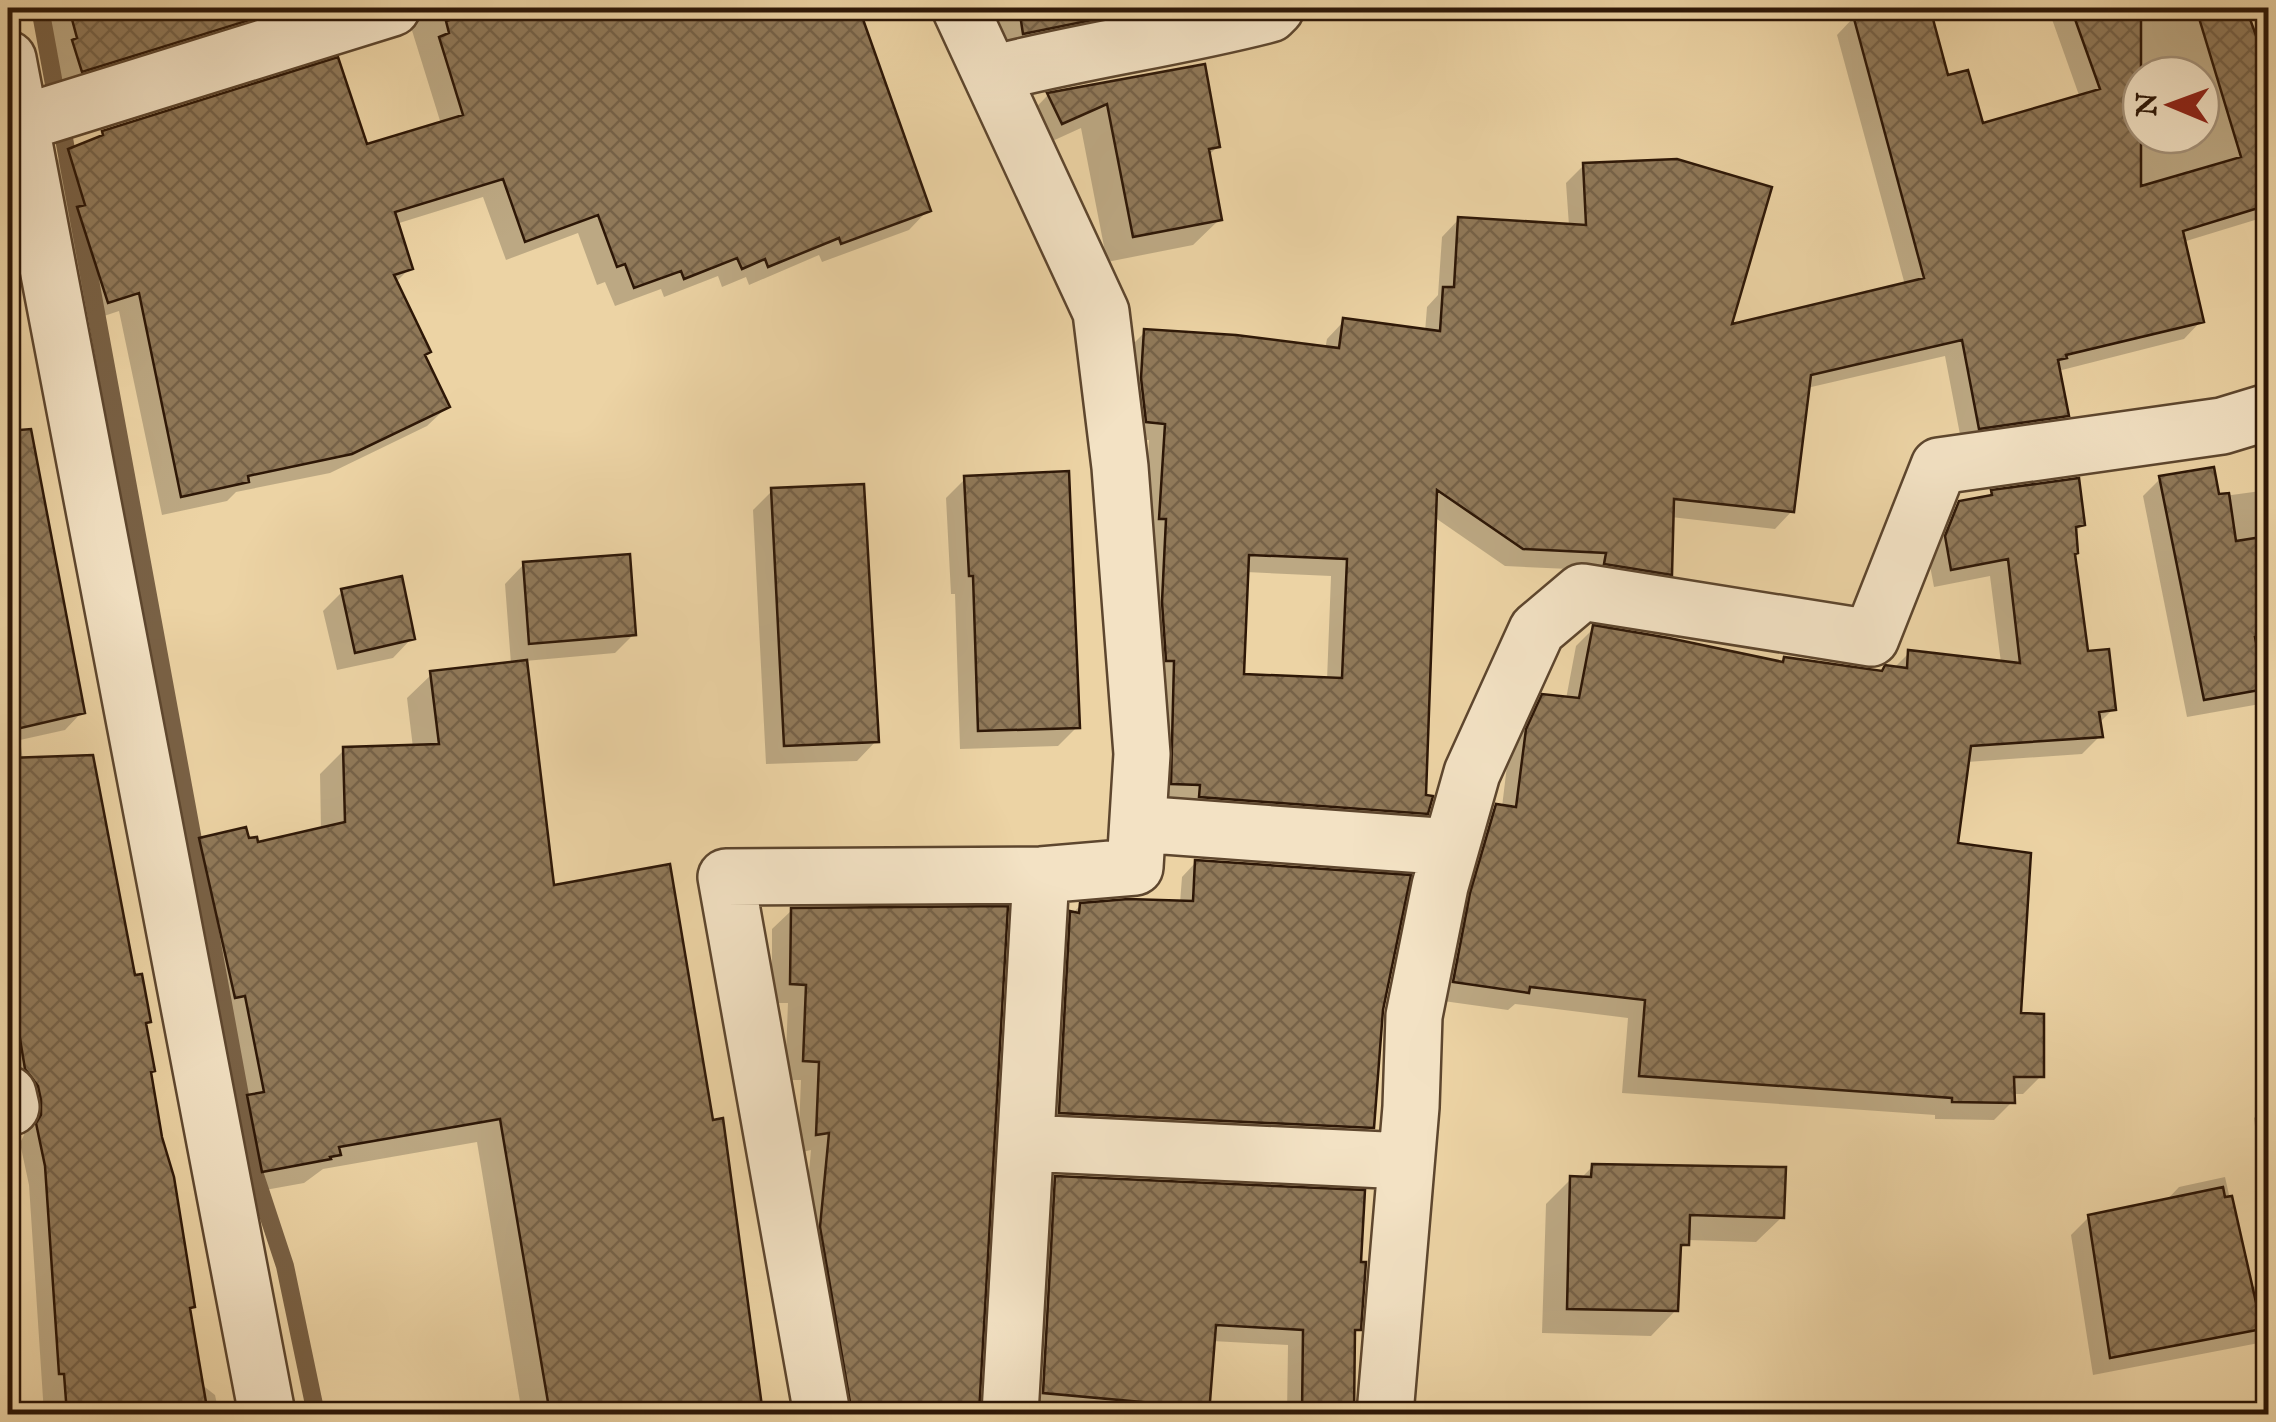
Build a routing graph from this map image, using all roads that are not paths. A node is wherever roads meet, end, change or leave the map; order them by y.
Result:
1 (392, 8) edge
2 (960, 8) edge
3 (1276, 8) edge
4 (8, 59) edge
5 (992, 74) junction
6 (19, 124) junction
7 (2268, 412) edge
8 (1138, 824) junction
9 (1451, 848) junction
10 (1041, 874) junction
11 (1026, 1144) junction
12 (1405, 1161) junction
13 (267, 1414) edge
14 (822, 1414) edge
15 (1010, 1414) edge
16 (1385, 1414) edge

1 - 6 street
2 - 5 street
3 - 5 street
4 - 6 street
5 - 8 street
6 - 13 street
7 - 9 street
8 - 9 street
8 - 10 street
9 - 12 street
10 - 11 street
10 - 14 street
11 - 12 street
11 - 15 street
12 - 16 street

